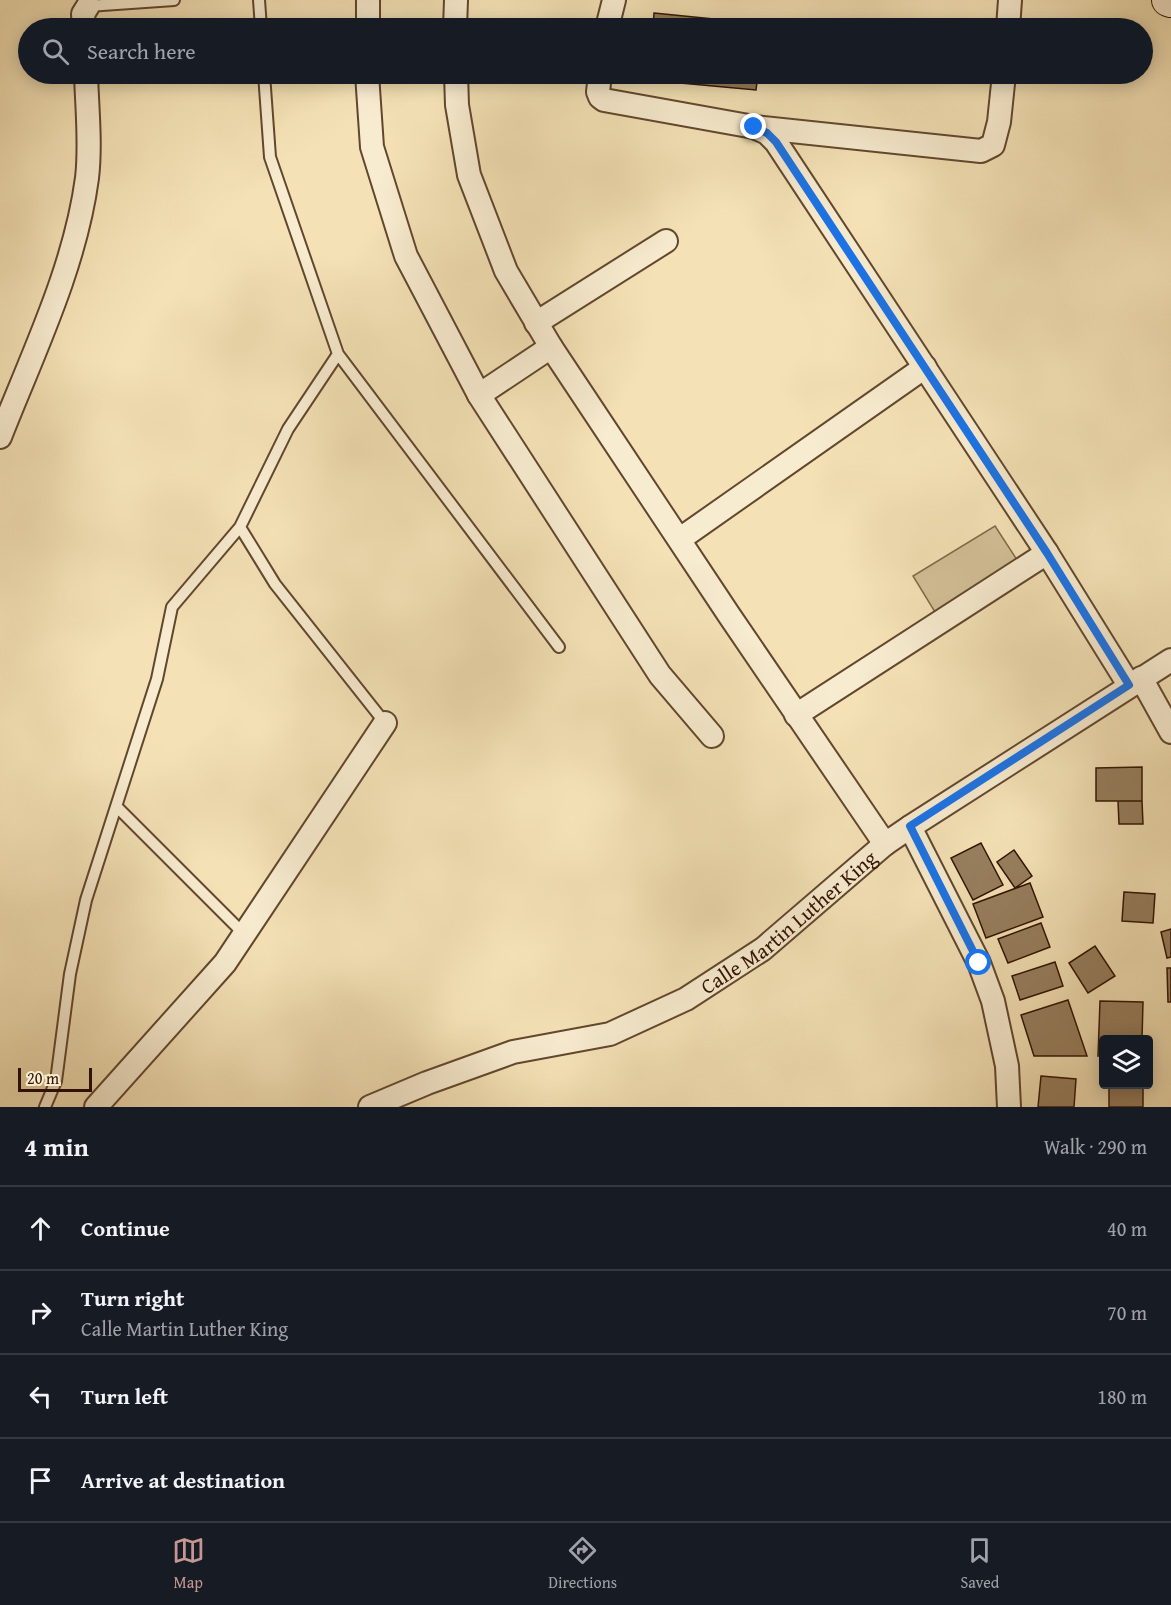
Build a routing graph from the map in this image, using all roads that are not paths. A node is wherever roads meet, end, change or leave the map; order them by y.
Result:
1 (174, 0) edge
2 (259, 0) edge
3 (368, 0) edge
4 (456, 0) edge
5 (614, 0) edge
6 (1010, 0) edge
7 (88, 6) joint
8 (83, 18) edge
9 (260, 18) edge
10 (368, 18) edge
11 (455, 18) edge
12 (610, 18) edge
13 (1009, 18) edge
14 (86, 84) edge
15 (265, 84) edge
16 (368, 84) edge
17 (456, 84) edge
18 (599, 84) edge
19 (1003, 84) edge
20 (754, 127) junction
21 (666, 242) dead end
22 (536, 323) junction
23 (551, 347) junction
24 (338, 354) junction
25 (925, 367) junction
26 (479, 395) junction
27 (0, 437) edge
28 (240, 527) junction
29 (680, 539) junction
30 (1047, 553) junction
31 (559, 647) dead end
32 (1171, 660) edge
33 (1135, 682) junction
34 (796, 715) junction
35 (385, 723) joint
36 (1171, 732) edge
37 (712, 736) dead end
38 (117, 807) junction
39 (910, 826) junction
40 (885, 844) junction
41 (244, 934) junction
42 (45, 1107) edge
43 (96, 1107) edge
44 (370, 1107) edge
45 (1009, 1107) edge

1 - 7 lane
2 - 9 lane
3 - 10 street
4 - 11 street
5 - 12 street
6 - 13 street
7 - 8 street
14 - 27 street
15 - 24 lane
16 - 26 street
17 - 22 street
18 - 20 street
19 - 20 street
20 - 25 street
21 - 22 street
22 - 23 street
23 - 26 street
23 - 29 street
24 - 28 lane
24 - 31 lane
25 - 29 street
25 - 30 street
26 - 37 street
28 - 35 lane
28 - 38 lane
29 - 34 street
30 - 33 street
30 - 34 street
32 - 33 street, Calle Martin Luther King
33 - 36 street
33 - 39 street, Calle Martin Luther King
34 - 40 street
35 - 41 street
38 - 41 lane
38 - 42 lane
39 - 40 street, Calle Martin Luther King
39 - 45 street
40 - 44 street, Calle Martin Luther King
41 - 43 street

